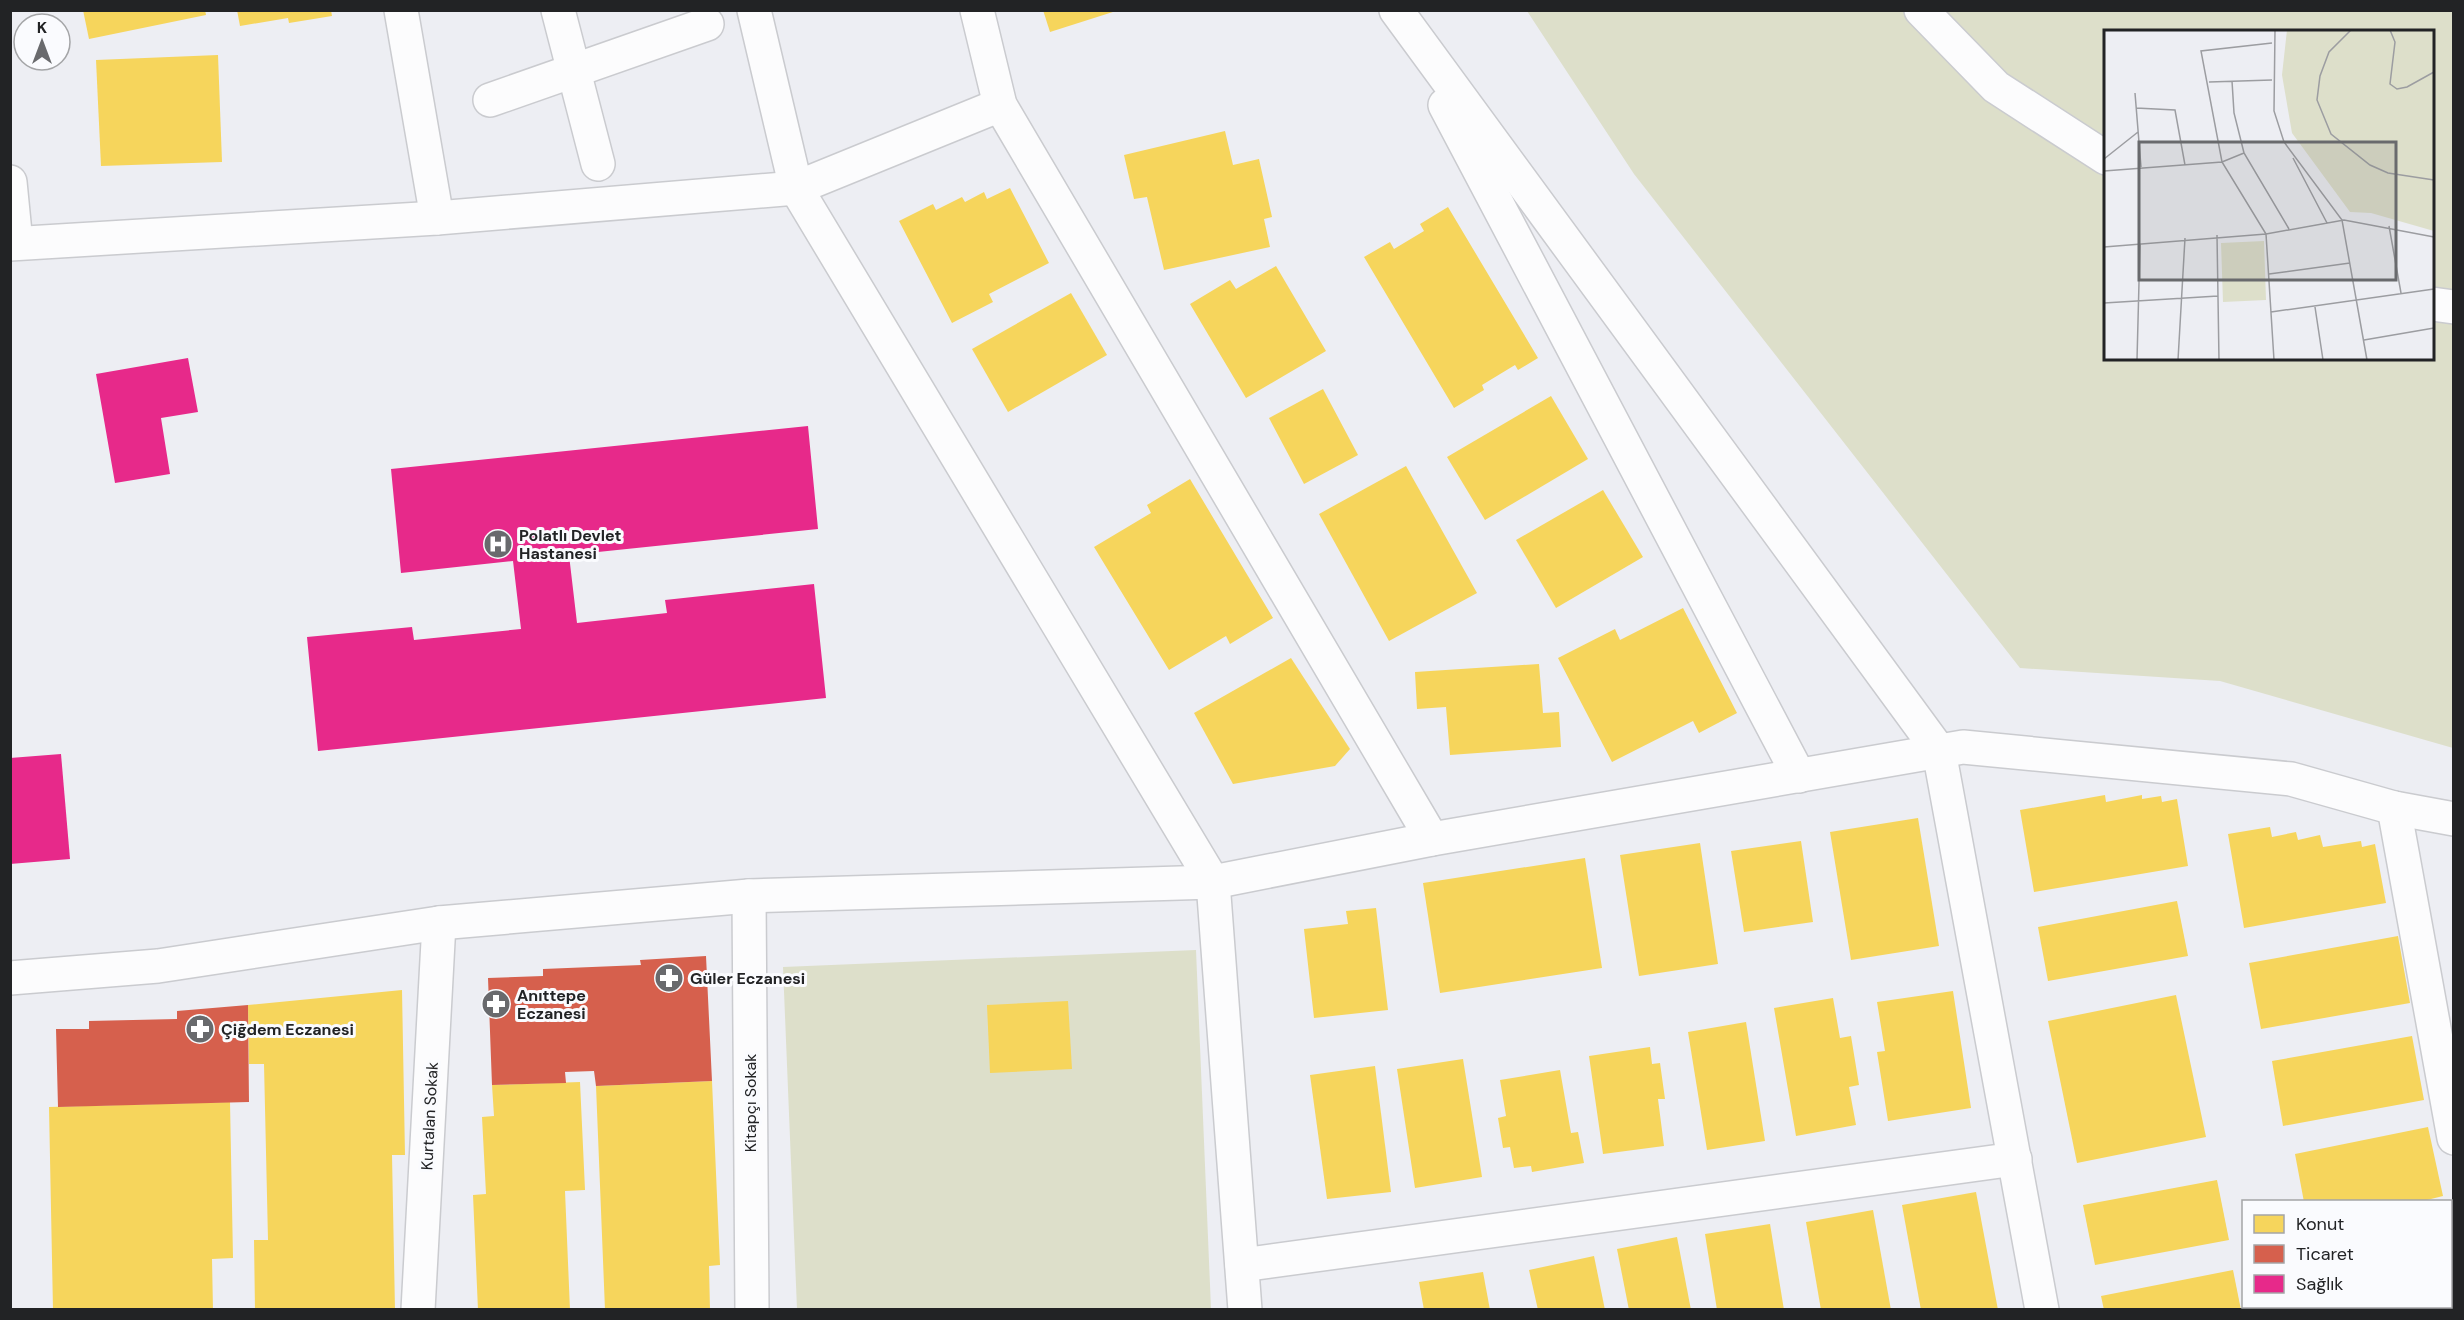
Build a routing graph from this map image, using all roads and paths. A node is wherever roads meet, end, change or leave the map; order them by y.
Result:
1 (401, 10) edge
2 (558, 10) edge
3 (754, 10) edge
4 (977, 10) edge
5 (1395, 10) edge
6 (1921, 10) edge
7 (707, 24) dead end
8 (574, 70) junction
9 (489, 100) dead end
10 (1000, 105) junction
11 (2104, 157) edge
12 (598, 164) dead end
13 (10, 182) edge
14 (796, 188) junction
15 (437, 218) junction
16 (13, 243) edge
17 (2434, 304) edge
18 (2454, 307) edge
19 (1939, 751) junction
20 (1799, 776) junction
21 (2394, 808) junction
22 (2454, 819) edge
23 (1432, 839) junction
24 (1213, 882) junction
25 (749, 896) junction
26 (439, 923) junction
27 (10, 978) edge
28 (2454, 1138) edge
29 (2015, 1159) junction
30 (1242, 1265) junction
31 (418, 1310) edge
32 (752, 1310) edge
33 (1245, 1310) edge
34 (2042, 1310) edge

1 - 15 street
2 - 8 street
3 - 14 street
4 - 10 street
5 - 19 street
5 - 20 street
6 - 11 street
7 - 8 street
8 - 9 street
8 - 12 street
10 - 14 street
10 - 23 street
13 - 16 street
14 - 15 street
14 - 24 street
15 - 16 street
17 - 18 street
19 - 20 street
19 - 21 street
19 - 29 street
20 - 23 street
21 - 22 street
21 - 28 street
23 - 24 street
24 - 25 street
24 - 30 street
25 - 26 street
25 - 32 street, Kitapçı Sokak
26 - 27 street
26 - 31 street, Kurtalan Sokak
29 - 30 street
29 - 34 street
30 - 33 street

